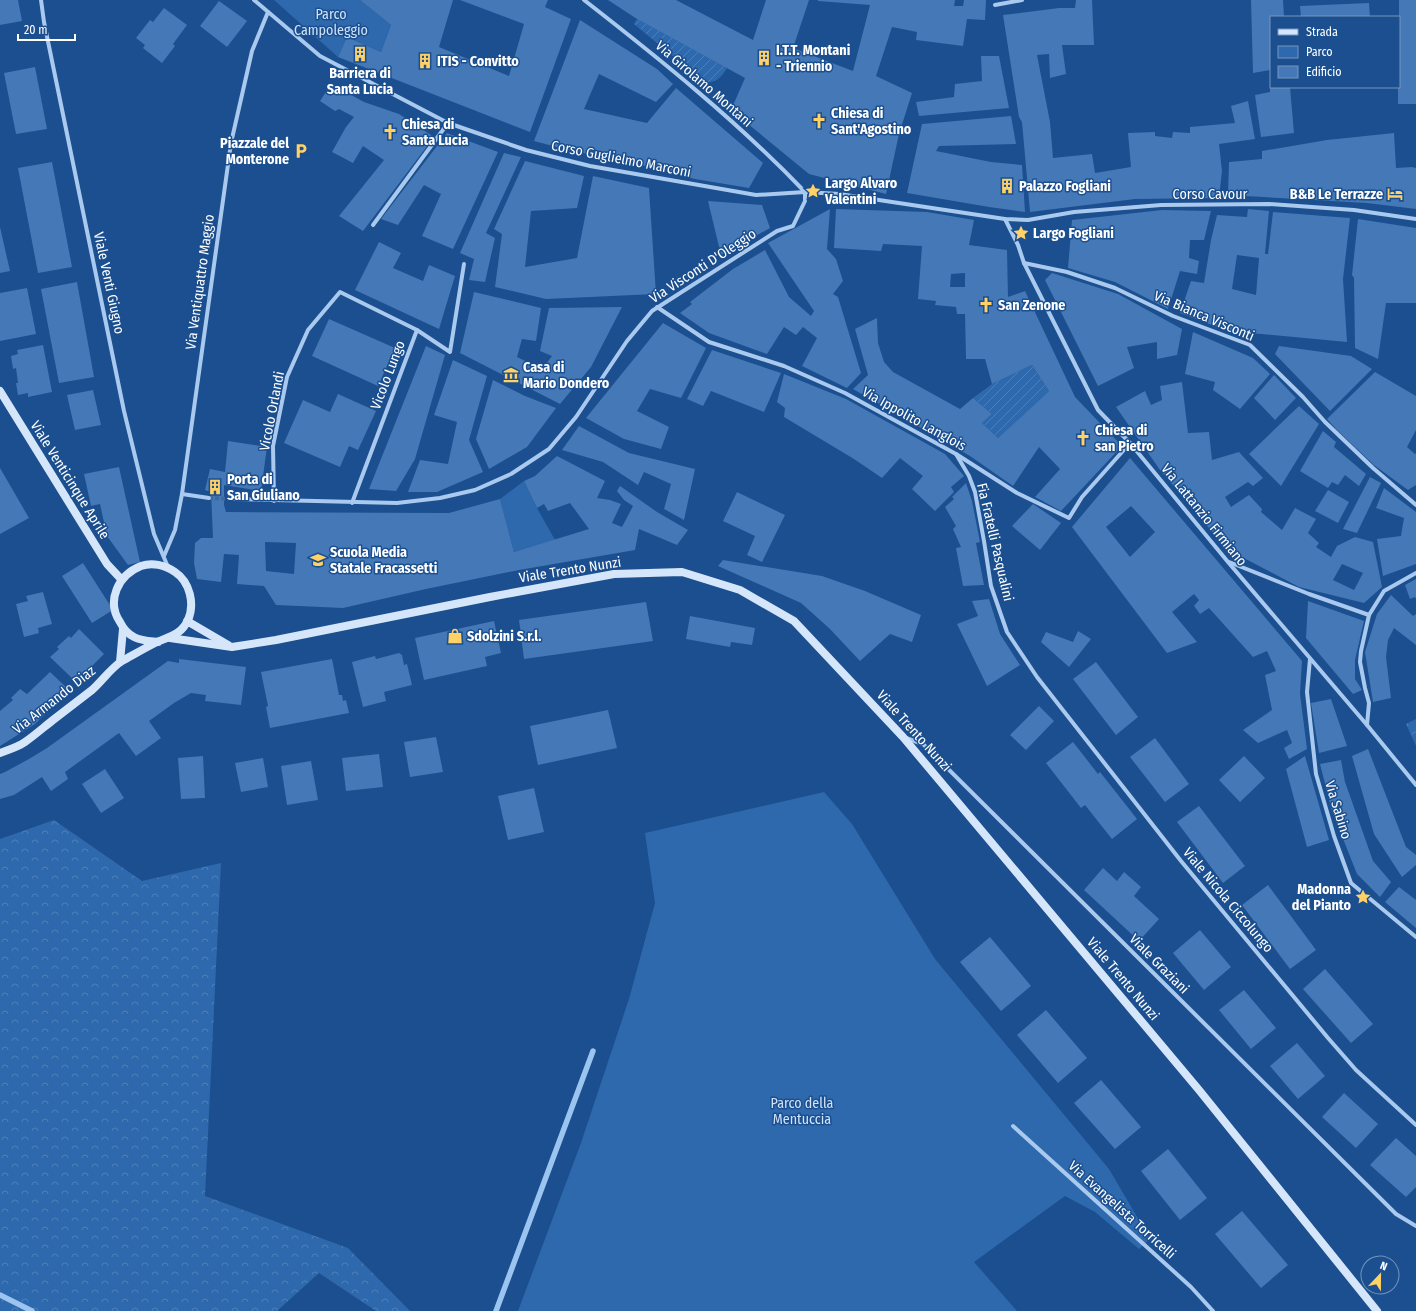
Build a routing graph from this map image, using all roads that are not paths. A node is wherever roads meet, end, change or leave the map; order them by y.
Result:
1 (41, 0) edge
2 (254, 0) edge
3 (584, 0) edge
4 (1022, 0) edge
5 (995, 5) dead end
6 (268, 12) junction
7 (448, 123) junction
8 (805, 192) junction
9 (1005, 219) junction
10 (1416, 219) edge
11 (372, 225) dead end
12 (1024, 263) junction
13 (464, 264) dead end
14 (657, 307) junction
15 (417, 330) junction
16 (0, 391) edge
17 (1130, 442) junction
18 (956, 454) junction
19 (182, 494) junction
20 (209, 498) tunnel mouth
21 (234, 499) tunnel mouth
22 (274, 501) junction
23 (352, 503) junction
24 (1416, 505) edge
25 (164, 556) junction
26 (1228, 562) junction
27 (168, 568) junction
28 (1416, 573) edge
29 (121, 580) junction
30 (1369, 616) junction
31 (188, 620) junction
32 (123, 628) junction
33 (170, 638) junction
34 (158, 642) junction
35 (232, 647) junction
36 (1310, 658) junction
37 (120, 662) junction
38 (1037, 677) joint
39 (1367, 725) junction
40 (904, 737) junction
41 (0, 753) edge
42 (1416, 785) edge
43 (1416, 937) edge
44 (1416, 1125) edge
45 (1014, 1126) dead end
46 (1416, 1226) edge
47 (1213, 1311) edge
48 (1377, 1311) edge

1 - 25 street, Viale Venti Giugno
2 - 6 street
3 - 8 street, Via Girolamo Montani
4 - 5 street
6 - 7 street, Corso Guglielmo Marconi
6 - 19 street, Via Ventiquattro Maggio
7 - 8 street, Corso Guglielmo Marconi
7 - 11 street
8 - 9 street, Corso Guglielmo Marconi
8 - 14 street, Via Visconti D'Oleggio
9 - 10 street, Corso Cavour
9 - 12 street, Via Lattanzio Firmiano
12 - 17 street, Via Lattanzio Firmiano
12 - 24 street, Via Bianca Visconti
13 - 15 street, Vicolo Lungo
14 - 18 street, Via Ippolito Langlois
14 - 23 street, Via Visconti D'Oleggio
15 - 22 street, Vicolo Orlandi
15 - 23 street, Vicolo Lungo
16 - 29 main road, Viale Venticinque Aprile
17 - 18 street, Via Ippolito Langlois
17 - 26 street, Via Lattanzio Firmiano
18 - 38 street, Fia Fratelli Pasqualini
19 - 20 street
19 - 25 street, Via Ventiquattro Maggio
21 - 22 street, Via Visconti D'Oleggio
22 - 23 street, Via Visconti D'Oleggio
25 - 27 street, Viale Venti Giugno
26 - 30 street
26 - 36 street, Via Lattanzio Firmiano
27 - 29 main road
27 - 31 main road
28 - 30 street
29 - 32 main road
30 - 39 street
31 - 33 main road
31 - 35 main road
32 - 34 main road
32 - 37 main road
33 - 34 main road
33 - 35 main road, Viale Trento Nunzi
34 - 37 main road, Via Armando Diaz
35 - 40 main road, Viale Trento Nunzi
36 - 39 street, Via Lattanzio Firmiano
36 - 43 street, Via Sabino
37 - 41 main road, Via Armando Diaz
38 - 44 street, Viale Nicola Ciccolungo
39 - 42 street, Via Lattanzio Firmiano
40 - 46 street, Viale Graziani
40 - 48 main road, Viale Trento Nunzi
45 - 47 street, Via Evangelista Torricelli

